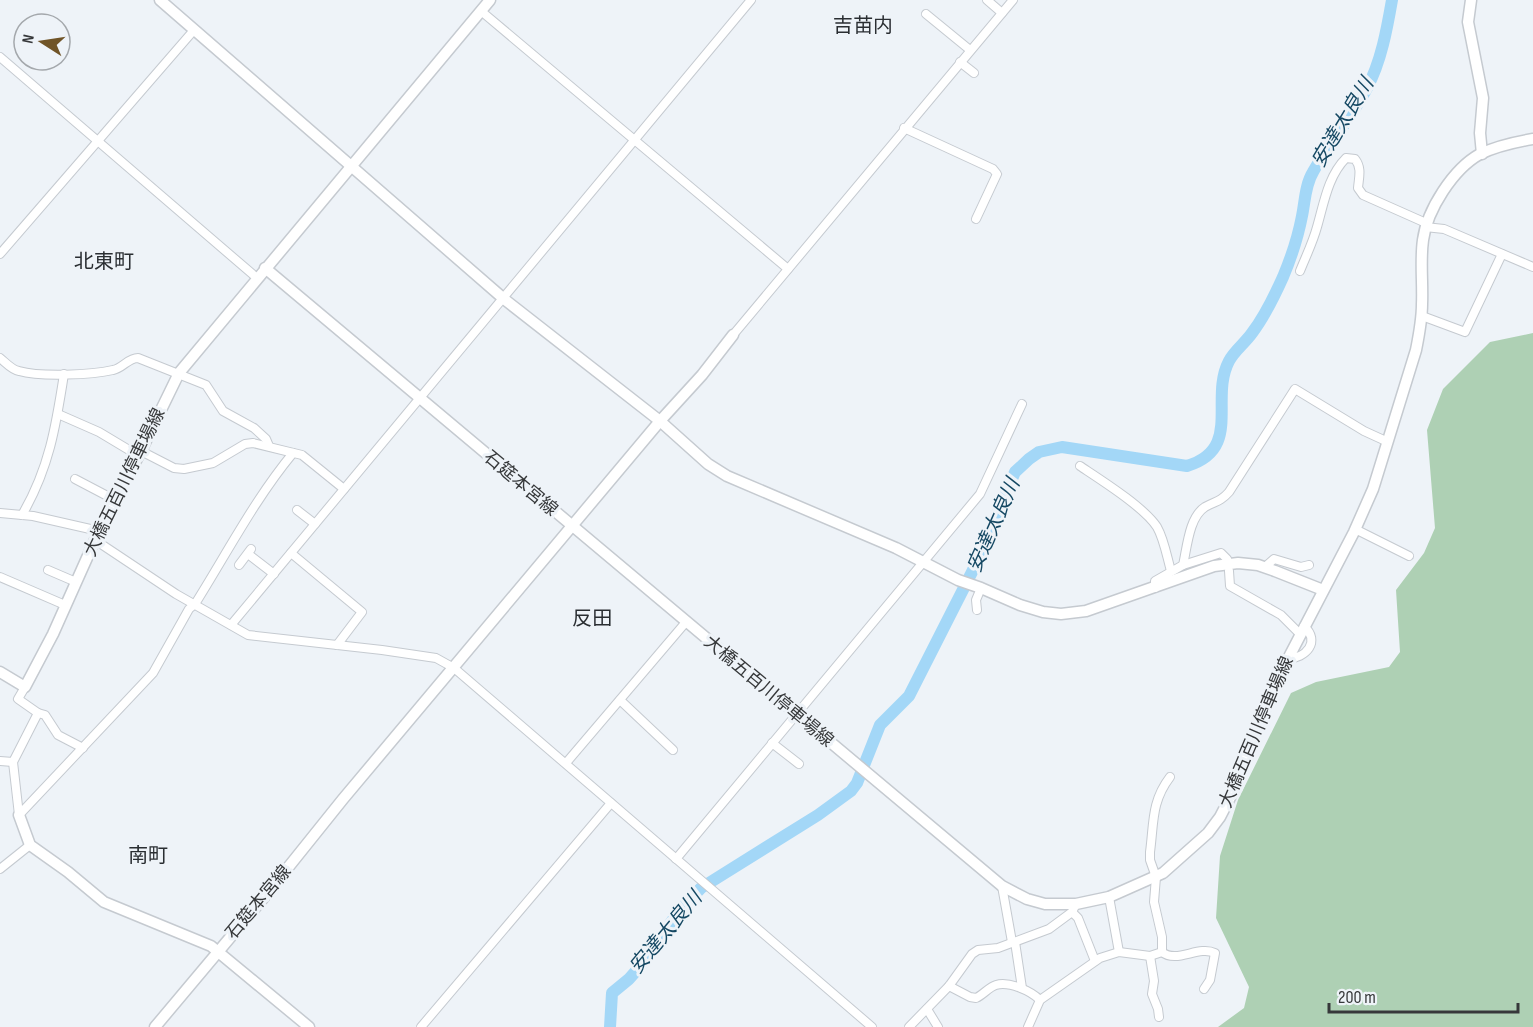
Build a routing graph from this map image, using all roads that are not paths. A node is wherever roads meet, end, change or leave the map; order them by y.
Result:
1 (159, 0) edge
2 (490, 0) edge
3 (751, 0) edge
4 (987, 0) edge
5 (1013, 0) edge
6 (1471, 0) edge
7 (481, 11) junction
8 (1002, 13) junction
9 (926, 14) dead end
10 (194, 30) junction
11 (970, 50) junction
12 (0, 57) edge
13 (960, 62) junction
14 (974, 73) dead end
15 (904, 128) junction
16 (1533, 139) edge
17 (635, 140) junction
18 (99, 142) junction
19 (1482, 153) junction
20 (352, 167) junction
21 (976, 219) dead end
22 (1426, 225) junction
23 (0, 254) edge
24 (1502, 254) junction
25 (1533, 267) edge
26 (265, 268) junction
27 (788, 269) junction
28 (1300, 271) dead end
29 (257, 278) junction
30 (504, 299) junction
31 (1422, 316) junction
32 (733, 335) joint
33 (0, 358) edge
34 (178, 373) junction
35 (64, 374) junction
36 (420, 399) junction
37 (1022, 404) dead end
38 (58, 414) junction
39 (660, 422) junction
40 (1388, 442) junction
41 (269, 446) junction
42 (293, 453) junction
43 (140, 454) junction
44 (1080, 466) dead end
45 (75, 479) dead end
46 (344, 489) junction
47 (115, 500) junction
48 (297, 510) dead end
49 (0, 513) edge
50 (22, 515) junction
51 (315, 524) junction
52 (573, 526) junction
53 (1355, 529) junction
54 (97, 536) junction
55 (291, 553) junction
56 (1409, 556) dead end
57 (1227, 559) dead end
58 (922, 561) junction
59 (239, 565) dead end
60 (1183, 565) junction
61 (1309, 565) dead end
62 (1264, 567) junction
63 (48, 570) dead end
64 (1171, 571) junction
65 (1229, 571) dead end
66 (274, 574) junction
67 (0, 577) edge
68 (76, 582) junction
69 (979, 588) junction
70 (1155, 588) junction
71 (1323, 590) junction
72 (195, 604) junction
73 (65, 605) junction
74 (976, 610) dead end
75 (686, 622) junction
76 (231, 625) junction
77 (1302, 630) junction
78 (337, 645) junction
79 (454, 668) junction
80 (0, 672) edge
81 (25, 687) junction
82 (620, 700) junction
83 (38, 713) junction
84 (796, 713) junction
85 (772, 743) junction
86 (83, 748) junction
87 (673, 750) dead end
88 (0, 760) edge
89 (13, 762) junction
90 (566, 764) junction
91 (800, 764) dead end
92 (1170, 777) dead end
93 (611, 803) junction
94 (19, 815) junction
95 (30, 845) junction
96 (676, 859) junction
97 (0, 869) edge
98 (1156, 877) junction
99 (1002, 886) junction
100 (1108, 897) junction
101 (1074, 908) junction
102 (1014, 942) junction
103 (217, 951) junction
104 (1119, 952) junction
105 (1162, 952) junction
106 (1150, 956) junction
107 (1095, 961) junction
108 (949, 986) junction
109 (1022, 988) junction
110 (1204, 989) dead end
111 (1040, 1000) junction
112 (927, 1009) junction
113 (1159, 1017) dead end
114 (155, 1027) edge
115 (309, 1027) edge
116 (421, 1027) edge
117 (872, 1027) edge
118 (909, 1027) edge
119 (938, 1027) edge
120 (1028, 1027) edge

1 - 10 main road
2 - 7 main road
3 - 17 street
4 - 8 street
5 - 8 street
6 - 19 main road
7 - 17 street
7 - 20 main road
8 - 11 street
9 - 11 street
10 - 18 street
10 - 20 main road
11 - 13 street
12 - 18 street
13 - 14 street
13 - 15 street
15 - 21 street
15 - 27 street
16 - 19 main road, 大橋五百川停車場線
17 - 27 street
17 - 30 street
18 - 23 street
18 - 29 street
19 - 22 main road, 大橋五百川停車場線
20 - 26 main road
20 - 30 main road
22 - 24 street
22 - 28 street
22 - 31 main road, 大橋五百川停車場線
24 - 25 street
24 - 31 street
26 - 29 main road, 大橋五百川停車場線
26 - 36 main road, 石筵本宮線
27 - 32 street
29 - 34 main road, 大橋五百川停車場線
30 - 36 street
30 - 39 main road
31 - 40 main road, 大橋五百川停車場線
32 - 39 main road
33 - 35 street
34 - 35 street
34 - 41 street
34 - 43 main road, 大橋五百川停車場線
35 - 38 street
36 - 46 street
36 - 52 main road, 石筵本宮線
37 - 58 street
38 - 43 street
38 - 50 street
39 - 52 main road
39 - 58 main road
40 - 53 main road, 大橋五百川停車場線
40 - 60 street
41 - 42 street
41 - 43 street
42 - 46 street
42 - 72 street
43 - 47 main road, 大橋五百川停車場線
44 - 64 street
45 - 47 street
46 - 51 street
47 - 54 main road, 大橋五百川停車場線
48 - 51 street
49 - 50 street
50 - 54 street
51 - 55 street
52 - 75 main road, 大橋五百川停車場線
52 - 79 main road, 石筵本宮線
53 - 56 street
53 - 71 main road, 大橋五百川停車場線
54 - 68 main road, 大橋五百川停車場線
54 - 72 street
55 - 66 street
55 - 78 street
57 - 60 street
58 - 69 main road
58 - 84 street
59 - 66 street
60 - 64 street
61 - 62 street
62 - 70 main road
62 - 71 main road
63 - 68 street
64 - 70 street
65 - 77 street
66 - 76 street
67 - 73 street
68 - 73 main road, 大橋五百川停車場線
69 - 70 main road
69 - 74 street
71 - 77 main road, 大橋五百川停車場線
72 - 76 street
72 - 86 street
73 - 81 main road, 大橋五百川停車場線
75 - 82 street
75 - 84 main road, 大橋五百川停車場線
76 - 78 street
77 - 98 main road, 大橋五百川停車場線
78 - 79 street
79 - 90 street
79 - 103 main road, 石筵本宮線
80 - 81 main road
81 - 83 street
82 - 87 street
82 - 90 street
83 - 86 street
83 - 89 street
84 - 85 street
84 - 99 main road, 大橋五百川停車場線
85 - 91 street
85 - 96 street
86 - 94 street
88 - 89 street
89 - 94 street
90 - 93 street
92 - 98 street
93 - 96 street
93 - 116 street
94 - 95 main road
95 - 97 street
95 - 103 main road
96 - 117 street
98 - 100 main road, 大橋五百川停車場線
98 - 105 street
99 - 101 main road, 大橋五百川停車場線
99 - 102 street
100 - 101 main road, 大橋五百川停車場線
100 - 104 street
101 - 102 street
101 - 107 street
102 - 108 street
102 - 109 street
103 - 114 main road, 石筵本宮線
103 - 115 main road
104 - 106 street
104 - 107 street
105 - 106 street
105 - 110 street
106 - 113 street
107 - 111 street
108 - 109 street
108 - 112 street
109 - 111 street
111 - 120 street
112 - 118 street
112 - 119 street

